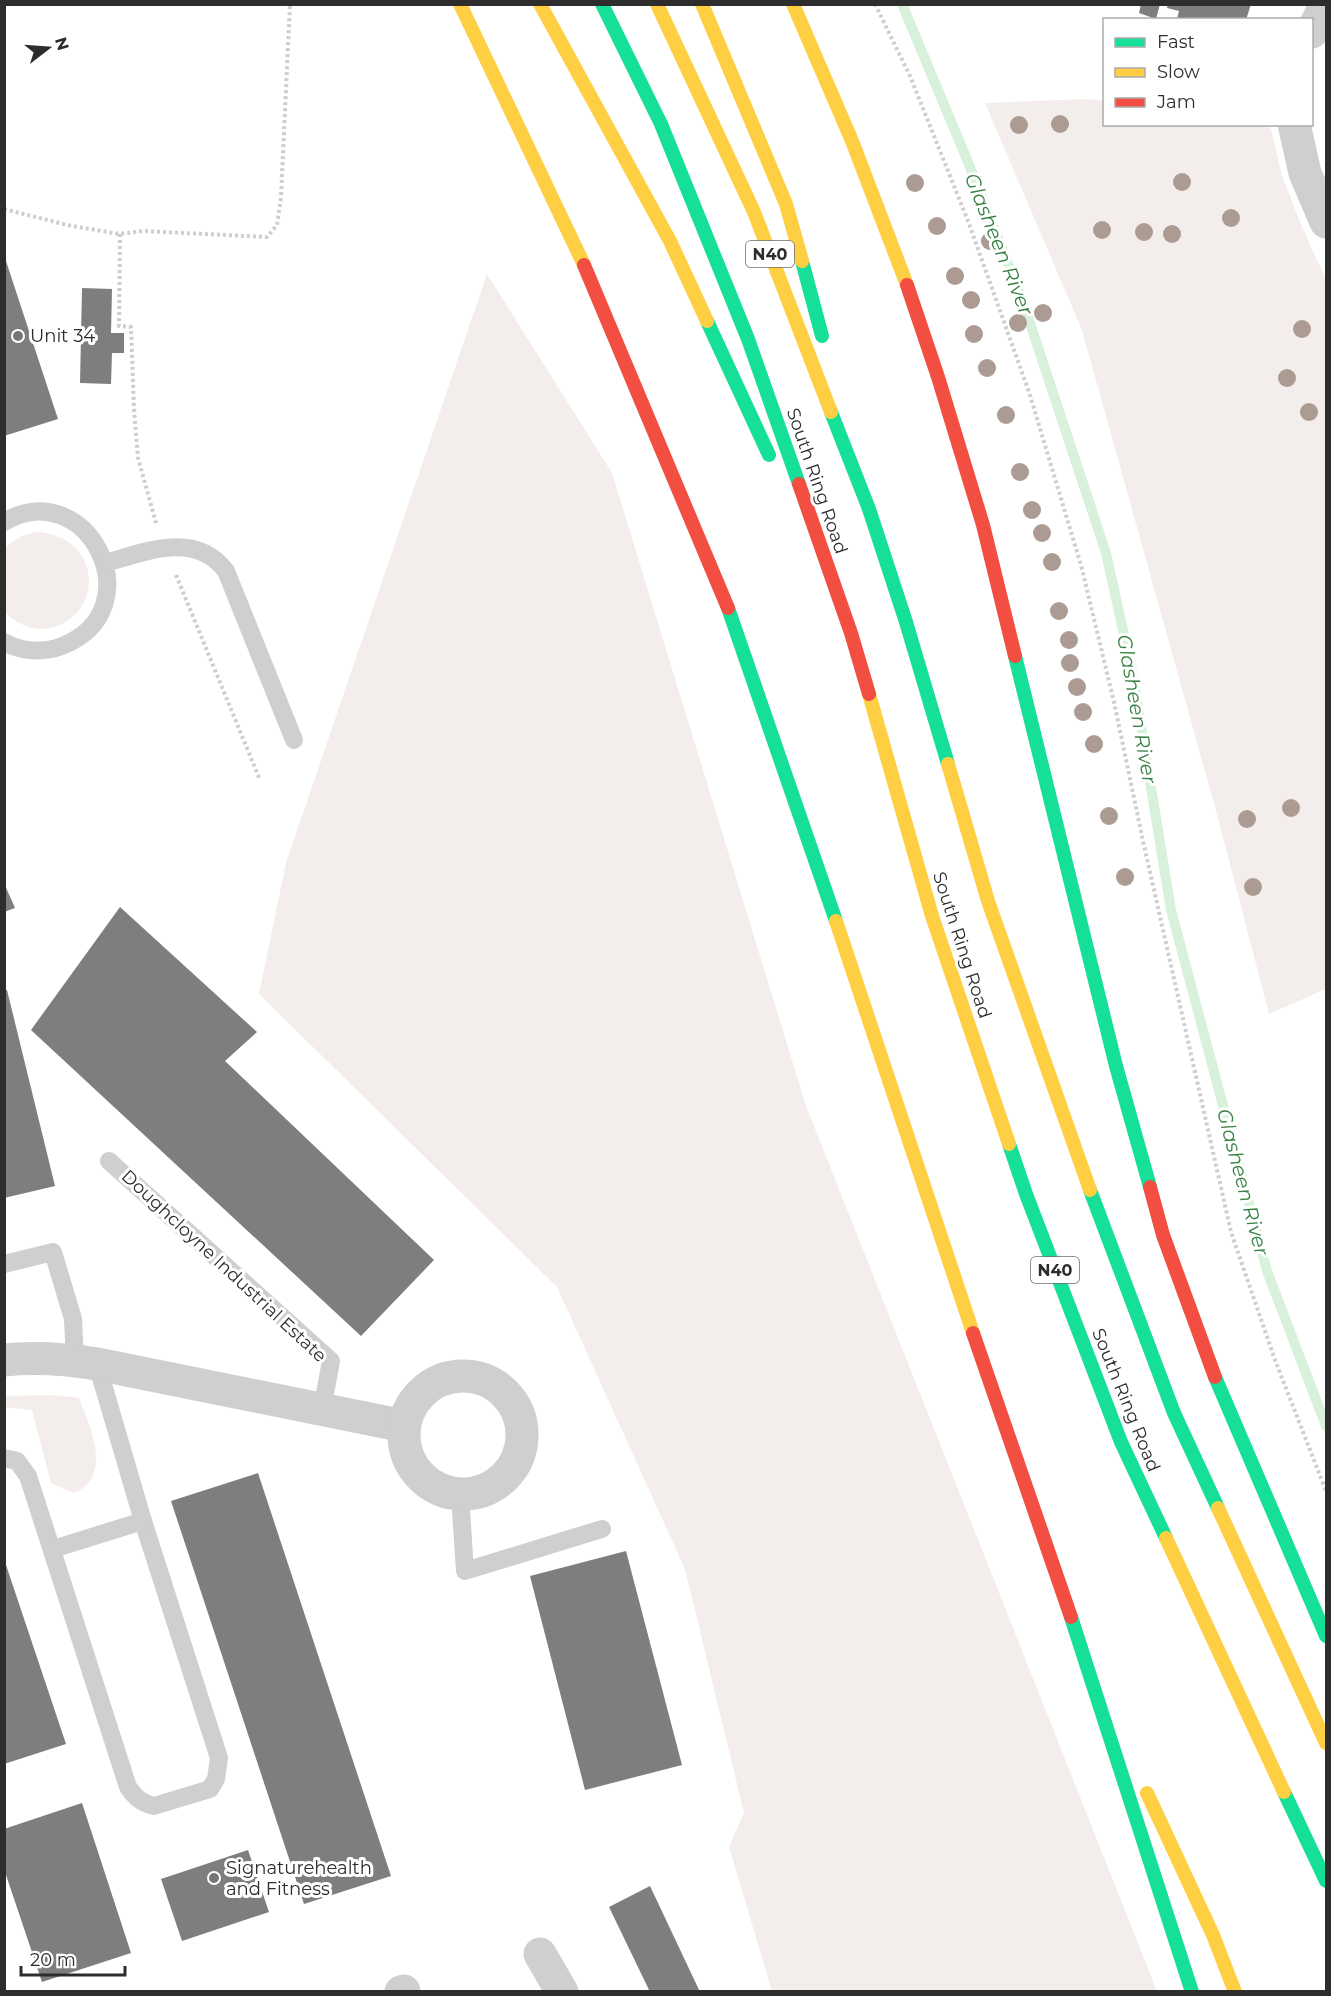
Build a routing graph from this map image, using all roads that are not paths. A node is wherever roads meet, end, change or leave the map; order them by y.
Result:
1 (460, 4) edge
2 (540, 4) edge
3 (602, 4) edge
4 (657, 4) edge
5 (702, 4) edge
6 (793, 4) edge
7 (1326, 4) edge
8 (1313, 28) edge
9 (1294, 126) edge
10 (1326, 222) edge
11 (826, 351) dead end
12 (835, 385) dead end
13 (776, 470) dead end
14 (791, 503) dead end
15 (869, 509) junction
16 (4, 522) edge
17 (105, 562) junction
18 (851, 633) junction
19 (4, 642) edge
20 (294, 740) dead end
21 (109, 1161) dead end
22 (4, 1264) edge
23 (4, 1360) edge
24 (86, 1362) junction
25 (322, 1410) junction
26 (405, 1426) junction
27 (4, 1458) edge
28 (460, 1495) junction
29 (143, 1521) junction
30 (602, 1529) dead end
31 (52, 1549) junction
32 (1326, 1636) edge
33 (1088, 1666) junction
34 (1326, 1743) edge
35 (1133, 1763) dead end
36 (1143, 1785) dead end
37 (1326, 1881) edge
38 (540, 1954) dead end
39 (562, 1992) edge
40 (1192, 1992) edge
41 (1235, 1992) edge

1 - 33 main road
2 - 13 main road
3 - 18 main road, South Ring Road / N40
4 - 15 main road, South Ring Road / N40
5 - 11 main road
6 - 32 main road
7 - 8 street
9 - 10 street
12 - 15 main road
14 - 18 main road
15 - 34 main road, South Ring Road / N40
16 - 17 lane
17 - 19 lane
17 - 20 lane
18 - 37 main road, South Ring Road / N40
21 - 25 lane, Doughcloyne Industrial Estate
22 - 24 lane
23 - 24 street
24 - 25 street
24 - 29 lane
25 - 26 street
26 - 28 street
26 - 28 street
27 - 31 lane
28 - 30 lane
29 - 31 lane
29 - 31 lane
33 - 35 main road
33 - 40 main road
36 - 41 main road
38 - 39 street

